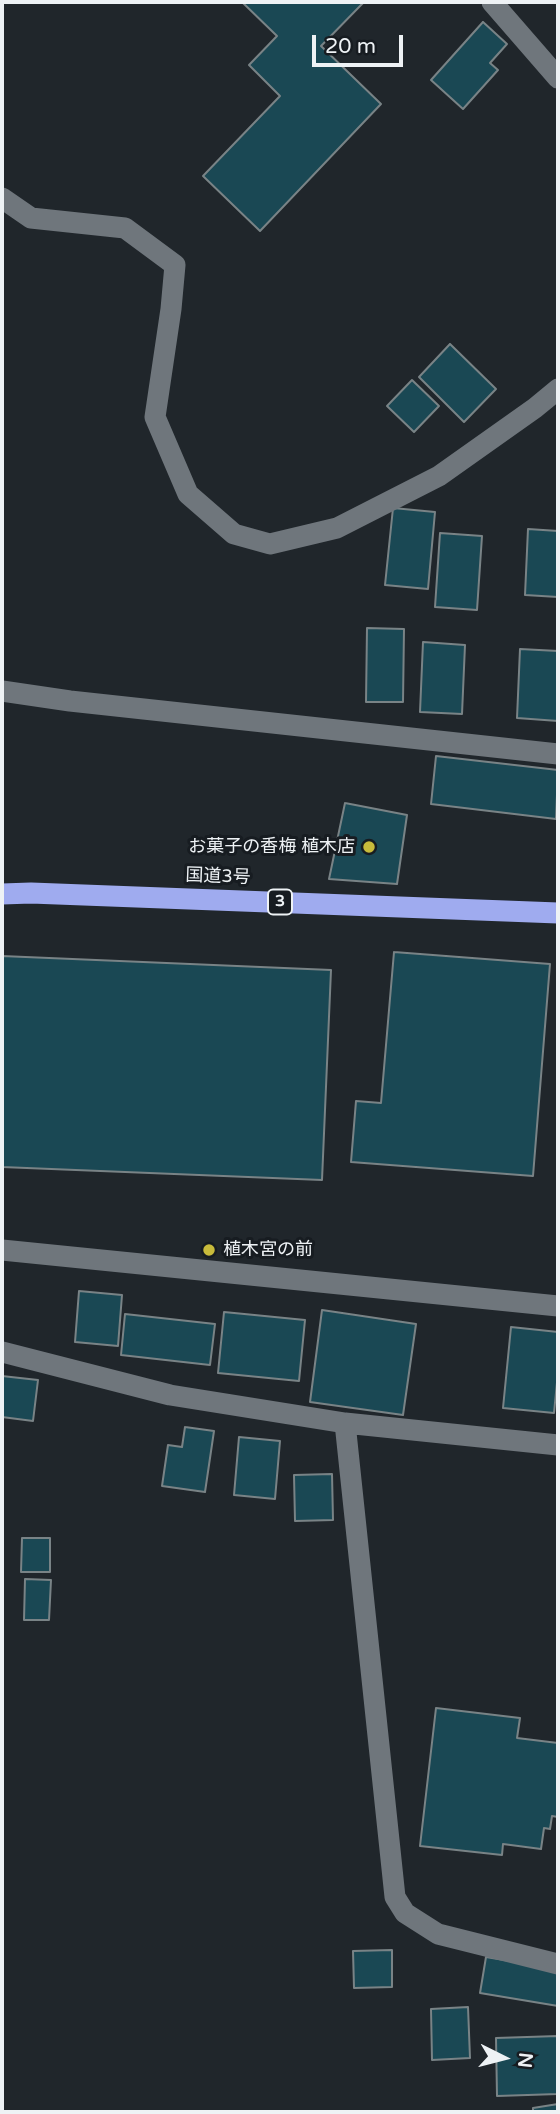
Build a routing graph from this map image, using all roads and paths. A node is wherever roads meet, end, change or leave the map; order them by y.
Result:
1 (492, 2) edge
2 (558, 78) edge
3 (2, 198) edge
4 (558, 389) edge
5 (2, 691) edge
6 (558, 754) edge
7 (2, 894) edge
8 (558, 913) edge
9 (2, 1250) edge
10 (558, 1306) edge
11 (2, 1352) edge
12 (345, 1423) junction
13 (558, 1445) edge
14 (558, 1964) edge

1 - 2 street
3 - 4 street
5 - 6 street
7 - 8 highway, 国道3号 / 3
9 - 10 street
11 - 12 street
12 - 13 street
12 - 14 street

